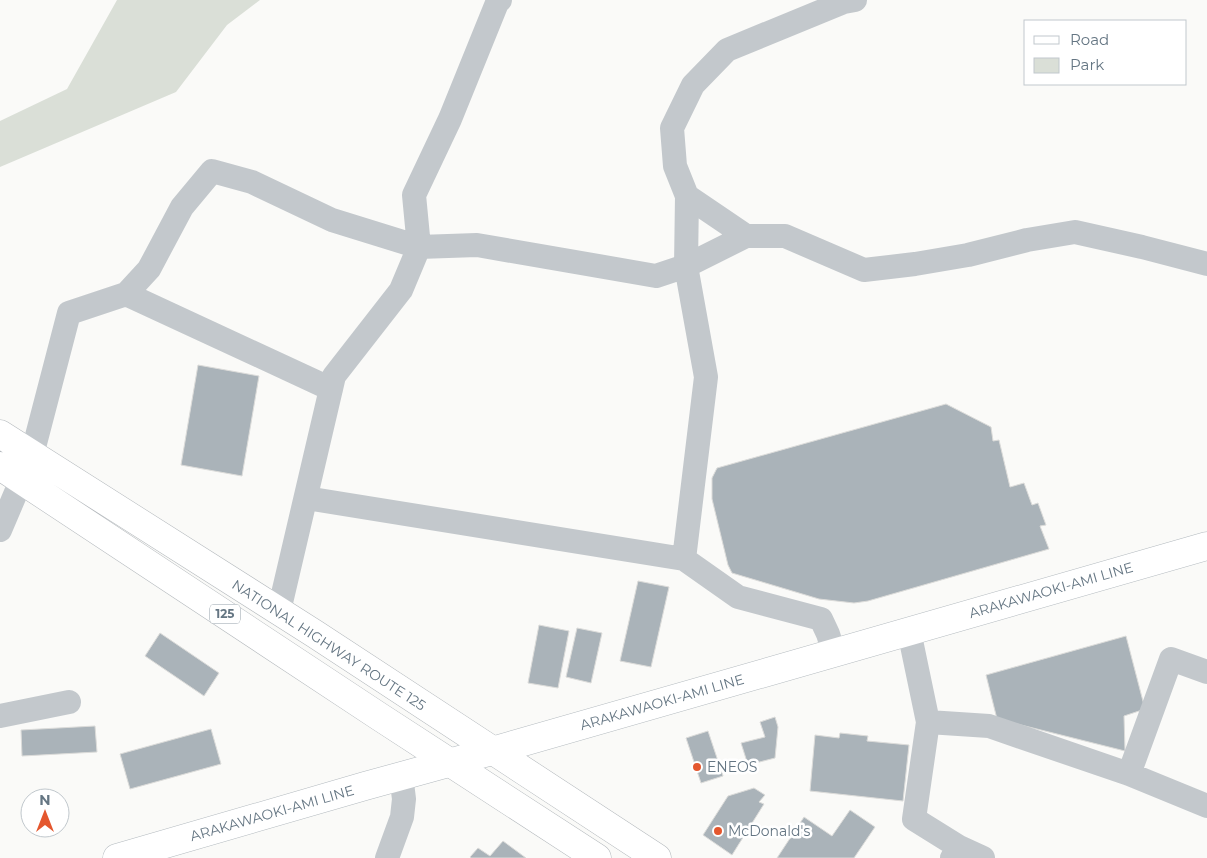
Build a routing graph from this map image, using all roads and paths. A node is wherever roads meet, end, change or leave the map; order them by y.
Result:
1 (500, 0) edge
2 (856, 0) edge
3 (687, 196) junction
4 (746, 236) junction
5 (419, 247) junction
6 (1207, 264) edge
7 (686, 266) junction
8 (126, 294) junction
9 (331, 389) junction
10 (0, 434) edge
11 (32, 455) junction
12 (10, 473) edge
13 (306, 498) junction
14 (0, 530) edge
15 (1207, 546) edge
16 (684, 559) junction
17 (279, 612) junction
18 (908, 631) junction
19 (834, 653) junction
20 (1207, 672) edge
21 (69, 702) dead end
22 (0, 716) edge
23 (928, 722) junction
24 (492, 751) junction
25 (449, 762) junction
26 (1129, 774) junction
27 (401, 776) junction
28 (1207, 806) edge
29 (956, 853) edge
30 (117, 858) edge
31 (387, 858) edge
32 (597, 858) edge
33 (657, 858) edge
34 (983, 858) edge

1 - 5 street
2 - 3 street
3 - 4 street
3 - 7 street
4 - 6 street
4 - 7 street
5 - 7 street
5 - 8 street
5 - 9 street
7 - 16 street
8 - 9 street
8 - 11 street
9 - 13 street
10 - 11 main road, NATIONAL HIGHWAY ROUTE 125 / 125
11 - 12 street
11 - 17 main road, NATIONAL HIGHWAY ROUTE 125 / 125
12 - 14 street
12 - 25 main road, 125
13 - 16 street
13 - 17 street
15 - 18 main road, ARAKAWAOKI-AMI LINE
16 - 19 street
17 - 24 main road, NATIONAL HIGHWAY ROUTE 125 / 125
18 - 19 main road, ARAKAWAOKI-AMI LINE
18 - 23 street
19 - 24 main road, ARAKAWAOKI-AMI LINE
20 - 26 street
21 - 22 street
23 - 26 street
23 - 29 street
24 - 25 main road, ARAKAWAOKI-AMI LINE
24 - 33 main road, NATIONAL HIGHWAY ROUTE 125 / 125
25 - 27 main road, ARAKAWAOKI-AMI LINE
25 - 32 main road, 125
26 - 28 street
27 - 30 main road, ARAKAWAOKI-AMI LINE
27 - 31 street
29 - 34 street

